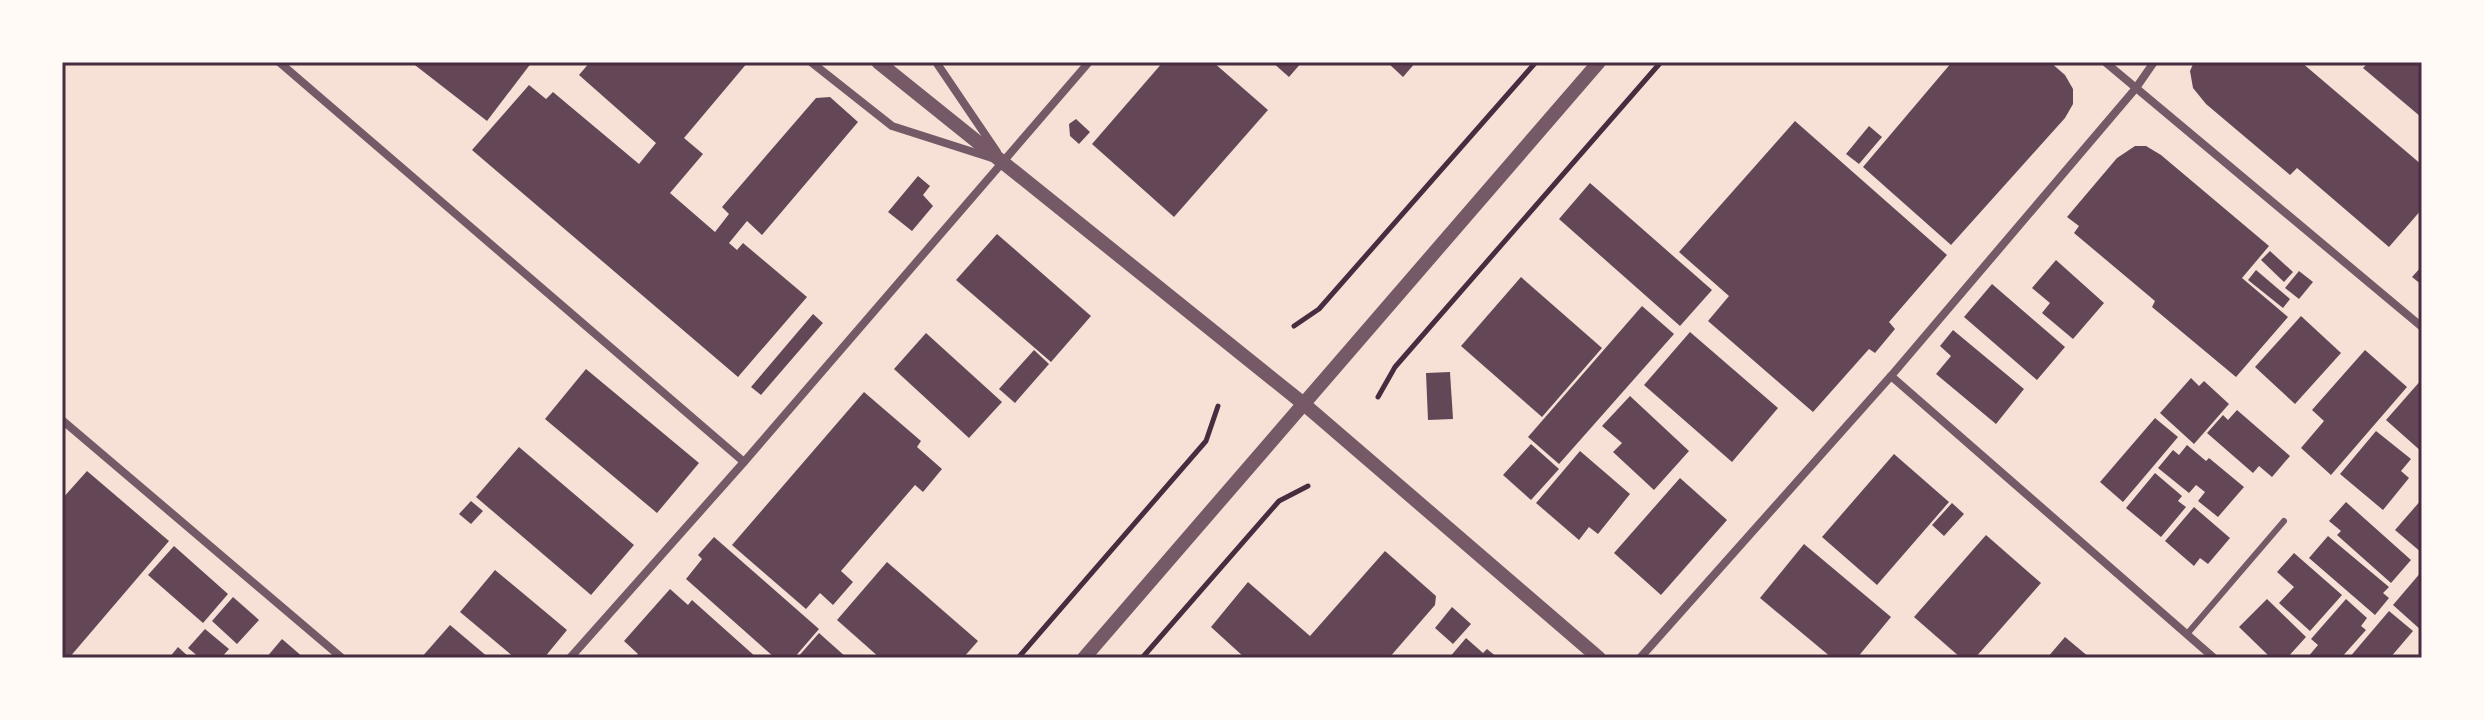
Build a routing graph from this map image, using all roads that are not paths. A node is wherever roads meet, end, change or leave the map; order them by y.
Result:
1 (279, 62) edge
2 (811, 62) edge
3 (878, 62) edge
4 (936, 62) edge
5 (1089, 62) edge
6 (1599, 62) edge
7 (2105, 62) edge
8 (2154, 62) edge
9 (2136, 88) junction
10 (1004, 162) junction
11 (2422, 327) edge
12 (1891, 376) junction
13 (1305, 405) junction
14 (62, 420) edge
15 (744, 462) junction
16 (2284, 521) dead end
17 (2187, 634) junction
18 (342, 658) edge
19 (570, 658) edge
20 (1084, 658) edge
21 (1599, 658) edge
22 (1640, 658) edge
23 (2214, 658) edge

1 - 15 street
2 - 10 street
3 - 10 street
4 - 10 street
5 - 10 street
6 - 13 street
7 - 9 street
8 - 9 street
9 - 11 street
9 - 12 street
10 - 13 street
10 - 15 street
12 - 17 street
12 - 22 street
13 - 20 street
13 - 21 street
14 - 18 street
15 - 19 street
16 - 17 lane
17 - 23 street

